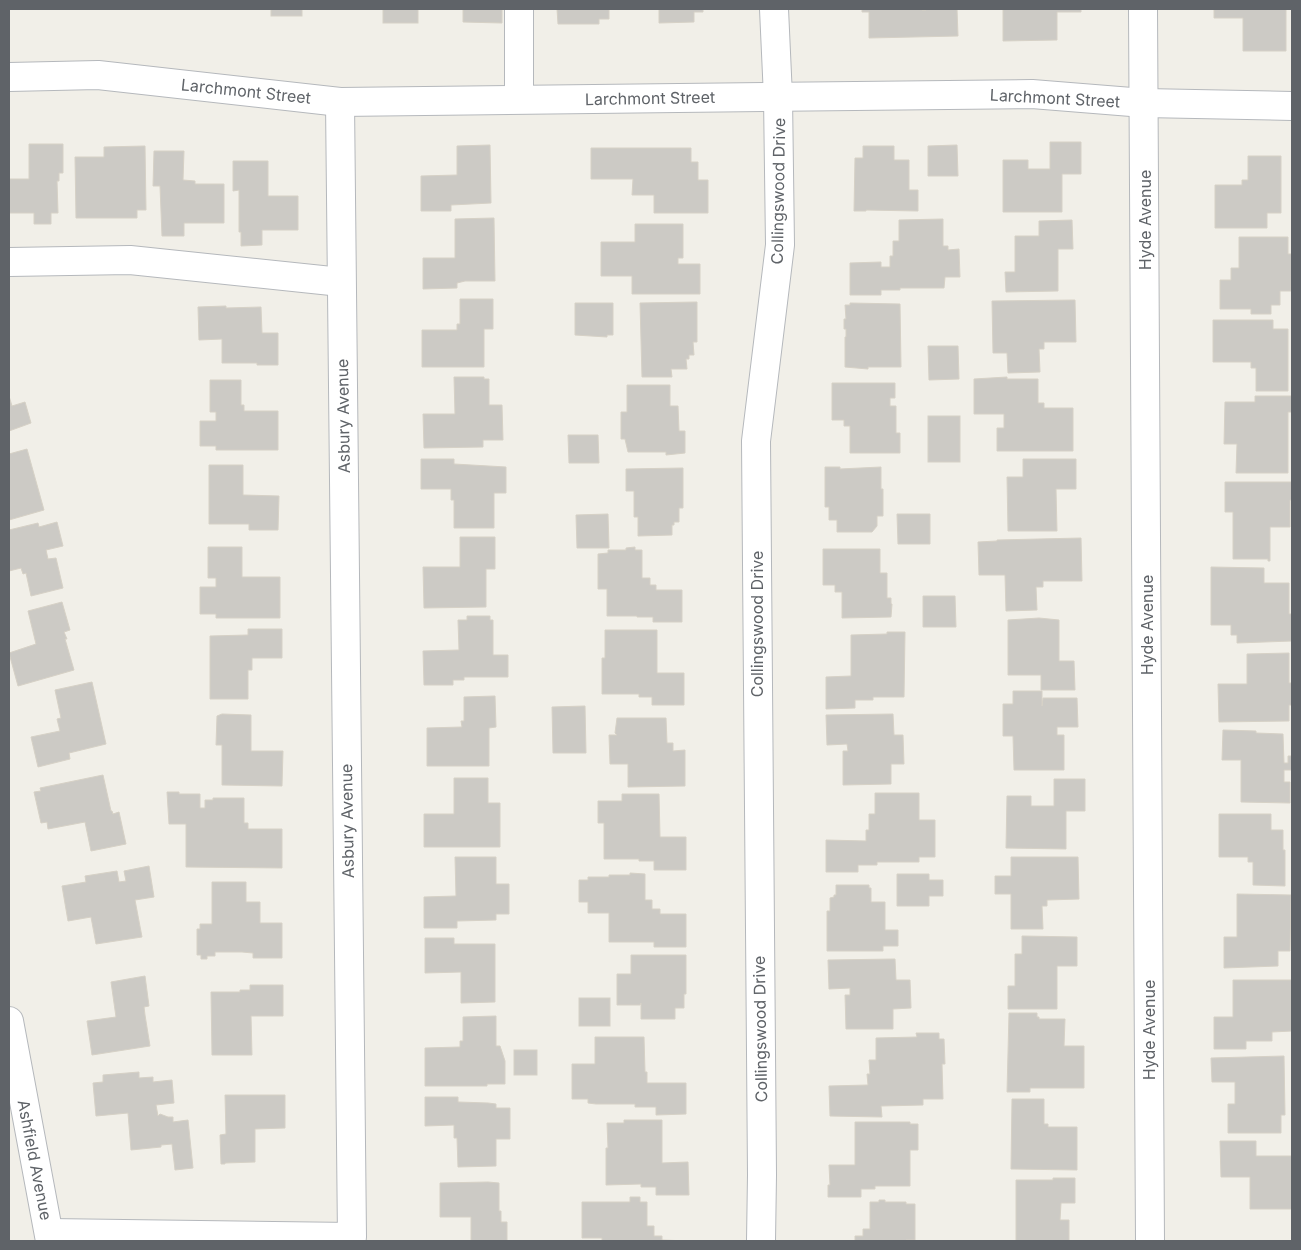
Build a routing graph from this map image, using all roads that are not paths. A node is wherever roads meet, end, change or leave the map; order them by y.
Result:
1 (519, 9) edge
2 (774, 9) edge
3 (1143, 9) edge
4 (9, 77) edge
5 (778, 97) junction
6 (519, 99) junction
7 (340, 102) junction
8 (1144, 103) junction
9 (1292, 106) edge
10 (9, 262) edge
11 (342, 282) junction
12 (9, 1021) edge
13 (50, 1237) edge
14 (761, 1241) edge
15 (1150, 1241) edge

1 - 6 street
2 - 5 street, Collingswood Drive
3 - 8 street, Hyde Avenue
4 - 7 street, Larchmont Street
5 - 6 street, Larchmont Street
5 - 8 street, Larchmont Street
5 - 14 street, Collingswood Drive
6 - 7 street, Larchmont Street
7 - 11 street, Asbury Avenue
8 - 9 street, Larchmont Street
8 - 15 street, Hyde Avenue
10 - 11 street
11 - 13 street, Asbury Avenue
12 - 13 street, Ashfield Avenue

